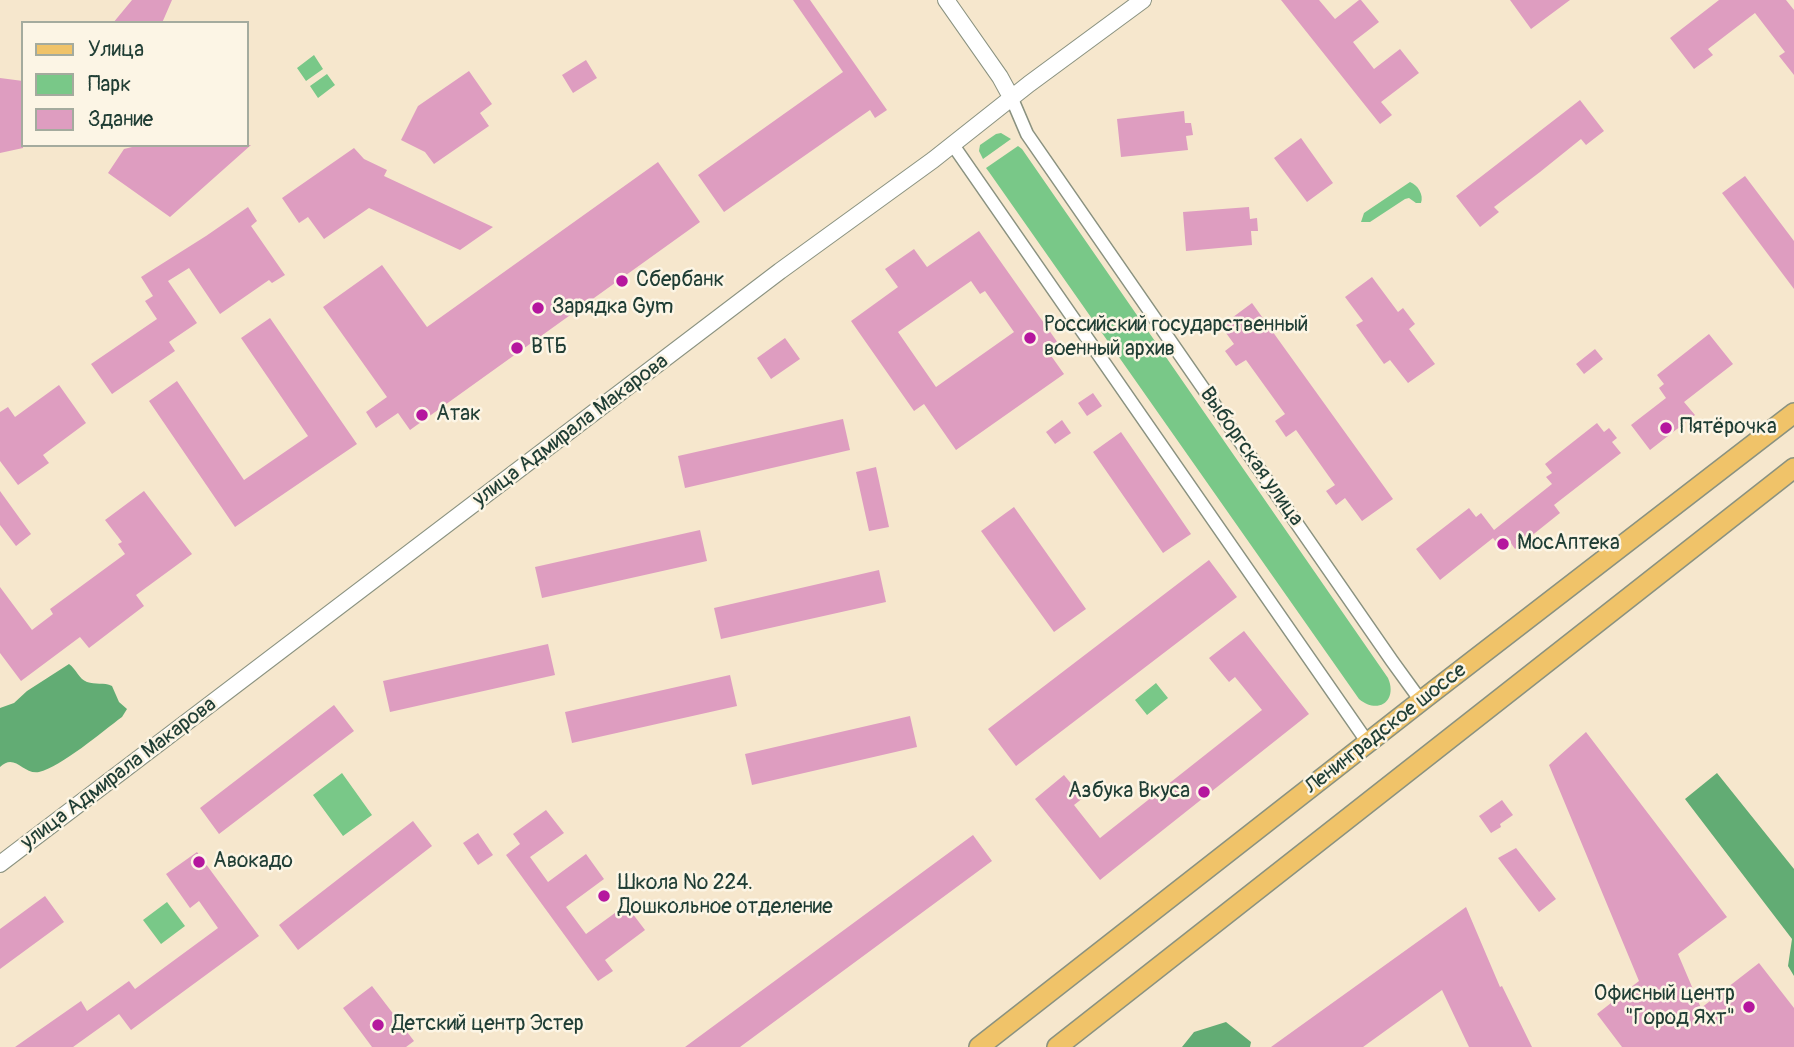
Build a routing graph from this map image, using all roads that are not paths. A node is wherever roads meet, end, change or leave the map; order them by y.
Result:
1 (946, 0) edge
2 (1143, 0) edge
3 (1012, 99) junction
4 (953, 145) junction
5 (1794, 413) edge
6 (1794, 468) edge
7 (1421, 701) junction
8 (1368, 743) junction
9 (0, 864) edge
10 (979, 1047) edge
11 (1058, 1047) edge

1 - 3 street, Выборгская улица
2 - 3 street, улица Адмирала Макарова
3 - 4 street, улица Адмирала Макарова
3 - 7 street, Выборгская улица
4 - 8 street
4 - 9 street, улица Адмирала Макарова
5 - 7 main road, Ленинградское шоссе
6 - 11 main road
7 - 8 main road, Ленинградское шоссе
8 - 10 main road, Ленинградское шоссе

